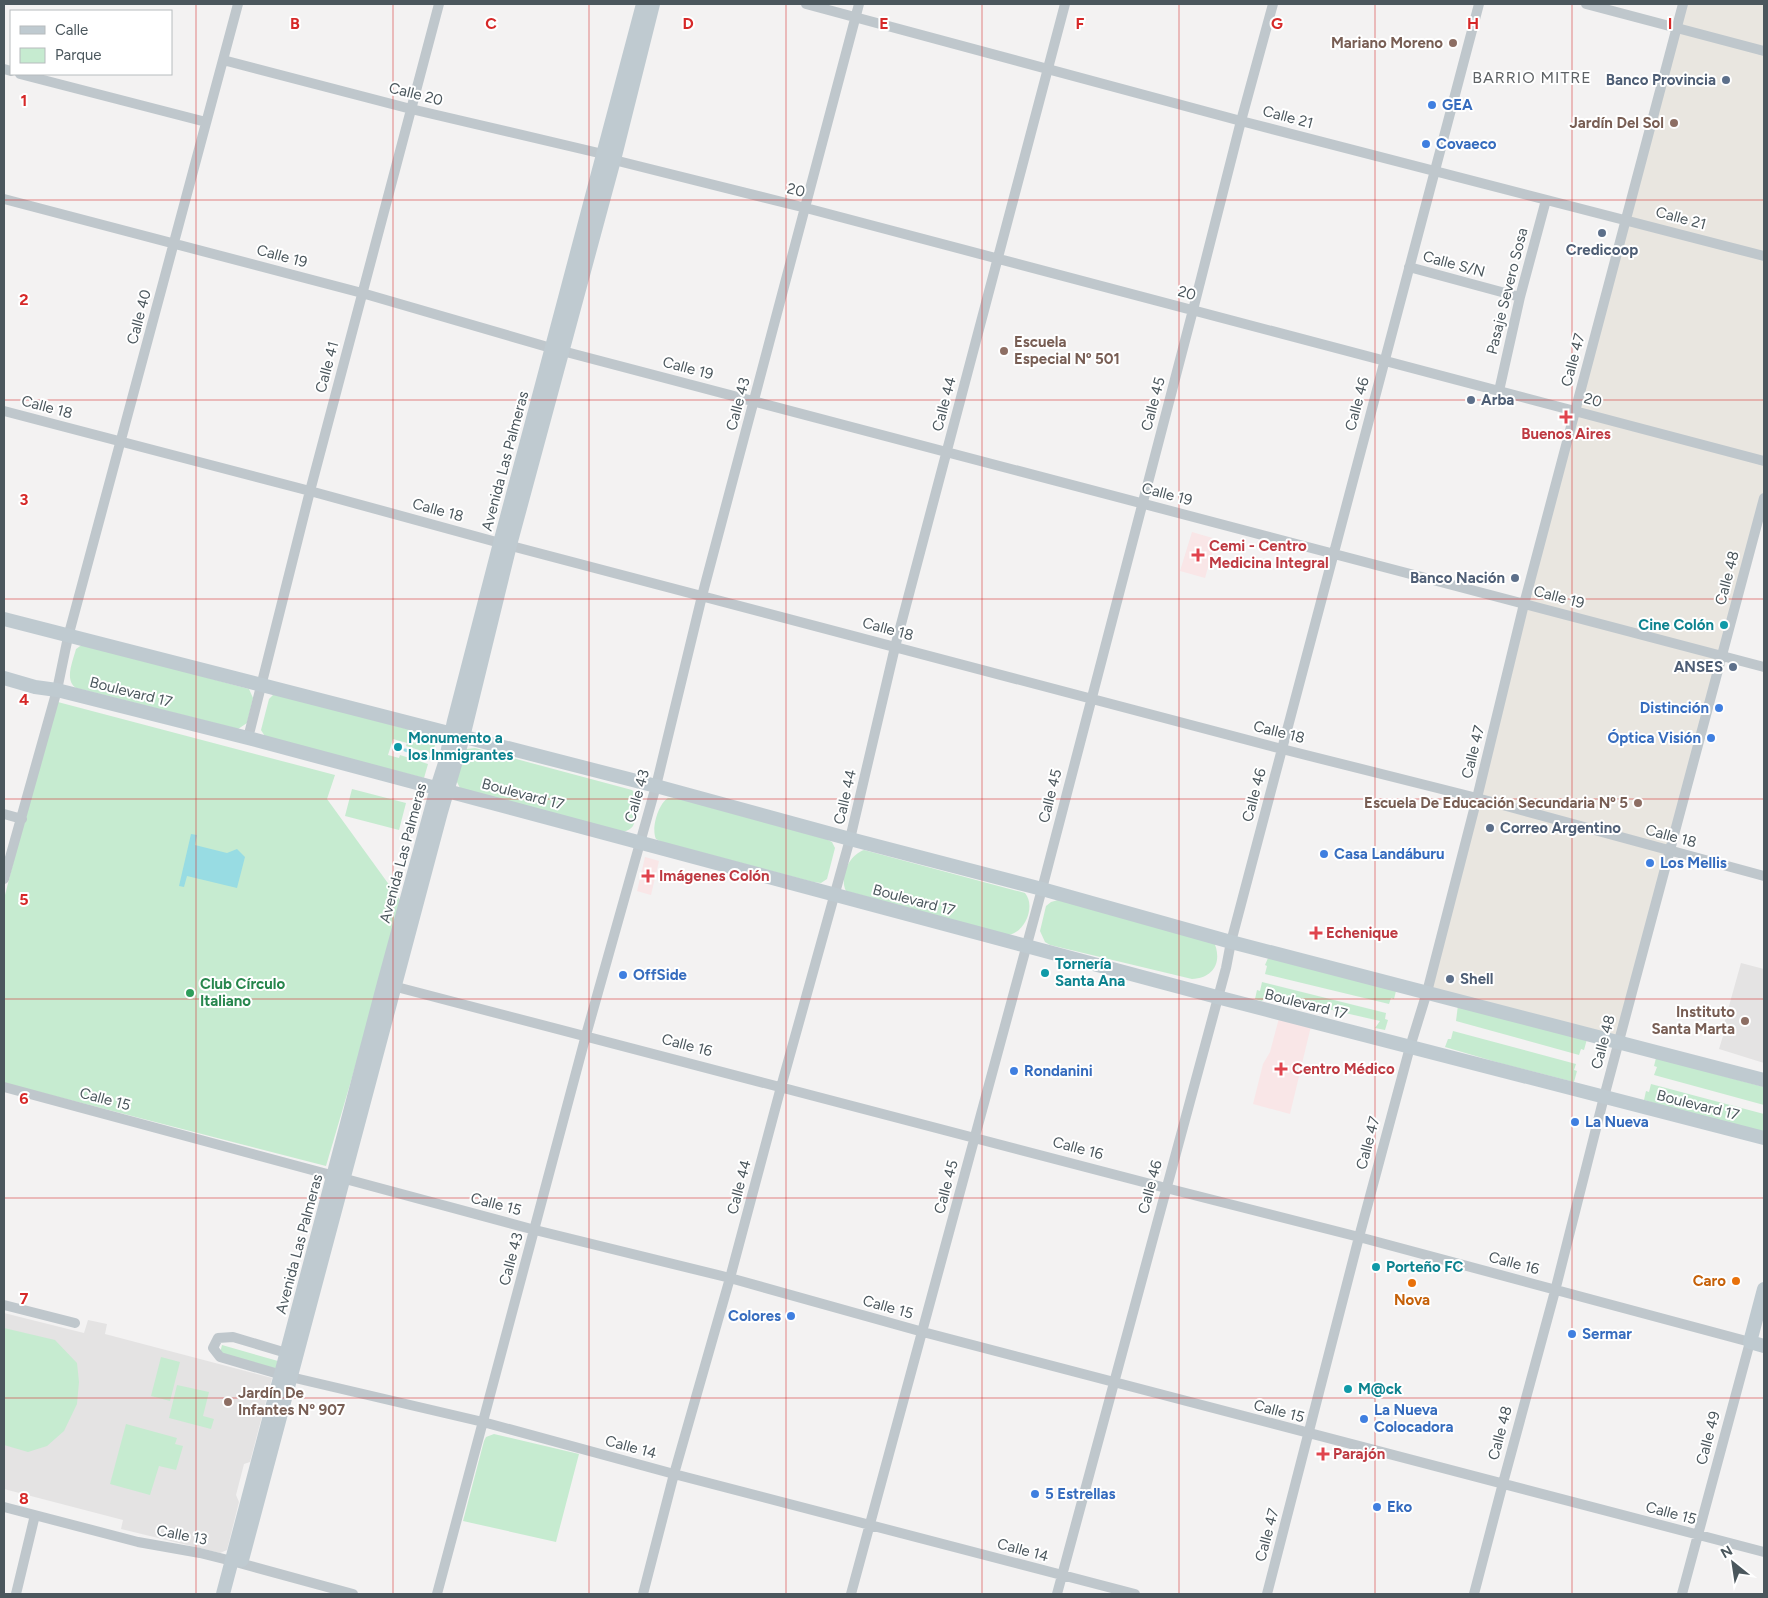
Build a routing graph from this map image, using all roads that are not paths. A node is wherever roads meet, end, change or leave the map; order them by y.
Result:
1 (238, 4) edge
2 (438, 4) edge
3 (643, 4) edge
4 (653, 4) edge
5 (806, 4) edge
6 (859, 4) edge
7 (1065, 4) edge
8 (1273, 4) edge
9 (1479, 4) edge
10 (1586, 4) edge
11 (1682, 4) edge
12 (856, 17) junction
13 (1676, 28) junction
14 (1764, 51) edge
15 (223, 60) junction
16 (1048, 68) junction
17 (24, 75) edge
18 (411, 108) junction
19 (1241, 121) junction
20 (206, 122) junction
21 (609, 157) junction
22 (1436, 171) junction
23 (4, 199) edge
24 (1546, 200) junction
25 (806, 208) junction
26 (1625, 219) junction
27 (174, 244) junction
28 (1764, 256) edge
29 (998, 258) junction
30 (1409, 267) junction
31 (362, 293) junction
32 (1520, 297) junction
33 (1194, 310) junction
34 (557, 349) junction
35 (1384, 360) junction
36 (1499, 391) junction
37 (754, 401) junction
38 (4, 411) edge
39 (1575, 411) junction
40 (122, 442) junction
41 (947, 452) junction
42 (1764, 461) edge
43 (310, 491) junction
44 (1764, 498) edge
45 (1142, 503) junction
46 (505, 544) junction
47 (1333, 553) junction
48 (702, 596) junction
49 (1524, 604) junction
50 (4, 619) edge
51 (68, 637) junction
52 (895, 647) junction
53 (1722, 655) junction
54 (1764, 667) edge
55 (4, 678) edge
56 (261, 686) junction
57 (57, 690) junction
58 (1091, 698) junction
59 (457, 736) junction
60 (248, 738) junction
61 (1282, 749) junction
62 (656, 786) junction
63 (442, 789) junction
64 (1477, 798) junction
65 (4, 814) edge
66 (22, 819) junction
67 (850, 839) junction
68 (639, 843) junction
69 (1670, 851) junction
70 (1764, 876) edge
71 (4, 880) edge
72 (1042, 888) junction
73 (835, 895) junction
74 (1231, 942) junction
75 (1026, 946) junction
76 (389, 985) junction
77 (1427, 992) junction
78 (1217, 997) junction
79 (586, 1035) junction
80 (1619, 1043) junction
81 (1410, 1047) junction
82 (1764, 1080) edge
83 (4, 1087) edge
84 (781, 1087) junction
85 (1604, 1097) junction
86 (975, 1138) junction
87 (1764, 1138) edge
88 (339, 1177) junction
89 (1166, 1188) junction
90 (535, 1230) junction
91 (1359, 1237) junction
92 (730, 1278) junction
93 (1764, 1289) edge
94 (1555, 1291) junction
95 (4, 1305) edge
96 (75, 1323) dead end
97 (923, 1332) junction
98 (1750, 1342) junction
99 (1764, 1346) edge
100 (292, 1354) junction
101 (286, 1376) junction
102 (1114, 1382) junction
103 (483, 1422) junction
104 (1310, 1434) junction
105 (674, 1474) junction
106 (1502, 1483) junction
107 (4, 1507) edge
108 (35, 1515) junction
109 (870, 1525) junction
110 (1698, 1536) junction
111 (1764, 1552) edge
112 (237, 1562) junction
113 (1062, 1575) junction
114 (16, 1594) edge
115 (223, 1594) edge
116 (233, 1594) edge
117 (354, 1594) edge
118 (437, 1594) edge
119 (643, 1594) edge
120 (852, 1594) edge
121 (1057, 1594) edge
122 (1135, 1594) edge
123 (1267, 1594) edge
124 (1474, 1594) edge
125 (1682, 1594) edge

1 - 15 street, Calle 40
2 - 18 street, Calle 41
3 - 21 main road, Avenida Las Palmeras
4 - 21 main road, Avenida Las Palmeras
5 - 12 street, Calle 21
6 - 12 street, Calle 43
7 - 16 street, Calle 44
8 - 19 street, Calle 45
9 - 22 street, Calle 46
10 - 13 street
11 - 13 street, Calle 47
12 - 16 street, Calle 21
12 - 25 street, Calle 43
13 - 14 street
13 - 26 street, Calle 47
15 - 18 street, Calle 20
15 - 20 street, Calle 40
16 - 19 street, Calle 21
16 - 29 street, Calle 44
17 - 20 street
18 - 21 street, Calle 20
18 - 31 street, Calle 41
19 - 22 street, Calle 21
19 - 33 street, Calle 45
20 - 27 street, Calle 40
21 - 25 street, 20
21 - 34 main road, Avenida Las Palmeras
22 - 24 street, Calle 21
22 - 30 street, Calle 46
23 - 27 street, Calle 19
24 - 26 street, Calle 21
24 - 32 street, Pasaje Severo Sosa
25 - 29 street, 20
25 - 37 street, Calle 43
26 - 28 street, Calle 21
26 - 39 street, Calle 47
27 - 31 street, Calle 19
27 - 40 street, Calle 40
29 - 33 street, 20
29 - 41 street, Calle 44
30 - 32 street, Calle S/N
30 - 35 street, Calle 46
31 - 34 street, Calle 19
31 - 43 street, Calle 41
32 - 36 street, Pasaje Severo Sosa
33 - 35 street, 20
33 - 45 street, Calle 45
34 - 37 street, Calle 19
34 - 46 main road, Avenida Las Palmeras
35 - 36 street, 20
35 - 47 street, Calle 46
36 - 39 street, 20
37 - 41 street, Calle 19
37 - 48 street, Calle 43
38 - 40 street, Calle 18
39 - 42 street, 20
39 - 49 street, Calle 47
40 - 43 street, Calle 18
40 - 51 street, Calle 40
41 - 45 street, Calle 19
41 - 52 street, Calle 44
43 - 46 street, Calle 18
43 - 56 street, Calle 41
44 - 53 street, Calle 48
45 - 47 street, Calle 19
45 - 58 street, Calle 45
46 - 48 street, Calle 18
46 - 59 main road, Avenida Las Palmeras
47 - 49 street, Calle 19
47 - 61 street, Calle 46
48 - 52 street, Calle 18
48 - 62 street, Calle 43
49 - 53 street, Calle 19
49 - 64 street, Calle 47
50 - 51 main road
51 - 56 main road
51 - 57 street, Calle 40
52 - 58 street, Calle 18
52 - 67 street, Calle 44
53 - 54 street, Calle 19
53 - 69 street, Calle 48
55 - 57 main road, Boulevard 17
56 - 59 main road
56 - 60 street, Calle 41
57 - 60 main road, Boulevard 17
57 - 66 street
58 - 61 street, Calle 18
58 - 72 street, Calle 45
59 - 62 main road
59 - 63 main road, Avenida Las Palmeras
60 - 63 main road, Boulevard 17
61 - 64 street, Calle 18
61 - 74 street, Calle 46
62 - 67 main road
62 - 68 street, Calle 43
63 - 68 main road, Boulevard 17
63 - 76 main road, Avenida Las Palmeras
64 - 69 street, Calle 18
64 - 77 street, Calle 47
65 - 66 street
66 - 71 street
67 - 72 main road
67 - 73 street, Calle 44
68 - 73 main road, Boulevard 17
68 - 79 street, Calle 43
69 - 70 street, Calle 18
69 - 80 street, Calle 48
72 - 74 main road
72 - 75 street, Calle 45
73 - 75 main road, Boulevard 17
73 - 84 street, Calle 44
74 - 77 main road
74 - 78 street, Calle 46
75 - 78 main road, Boulevard 17
75 - 86 street, Calle 45
76 - 79 street, Calle 16
76 - 88 main road, Avenida Las Palmeras
77 - 80 main road
77 - 81 street, Calle 47
78 - 81 main road, Boulevard 17
78 - 89 street, Calle 46
79 - 84 street, Calle 16
79 - 90 street, Calle 43
80 - 82 main road
80 - 85 street, Calle 48
81 - 85 main road, Boulevard 17
81 - 91 street, Calle 47
83 - 88 street, Calle 15
84 - 86 street, Calle 16
84 - 92 street, Calle 44
85 - 87 main road, Boulevard 17
85 - 94 street, Calle 48
86 - 89 street, Calle 16
86 - 97 street, Calle 45
88 - 90 street, Calle 15
88 - 100 main road, Avenida Las Palmeras
89 - 91 street, Calle 16
89 - 102 street, Calle 46
90 - 92 street, Calle 15
90 - 103 street, Calle 43
91 - 94 street, Calle 16
91 - 104 street, Calle 47
92 - 97 street, Calle 15
92 - 105 street, Calle 44
93 - 98 main road, Calle 49
94 - 98 street, Calle 16
94 - 106 street, Calle 48
95 - 96 street
97 - 102 street, Calle 15
97 - 109 street, Calle 45
98 - 99 main road, Calle 16
98 - 110 street, Calle 49
100 - 101 main road, Avenida Las Palmeras
100 - 101 street, Calle 14
101 - 103 street, Calle 14
101 - 112 main road, Avenida Las Palmeras
102 - 104 street, Calle 15
102 - 113 street, Calle 46
103 - 105 street, Calle 14
103 - 118 street, Calle 43
104 - 106 street, Calle 15
104 - 123 street, Calle 47
105 - 109 street, Calle 14
105 - 119 street, Calle 44
106 - 110 street, Calle 15
106 - 124 street, Calle 48
107 - 108 street, Calle 13
108 - 112 street, Calle 13
108 - 114 street
109 - 113 street, Calle 14
109 - 120 street, Calle 45
110 - 111 street, Calle 15
110 - 125 street, Calle 49
112 - 115 main road, Avenida Las Palmeras
112 - 116 main road, Avenida Las Palmeras
112 - 117 street, Calle 13
113 - 121 street, Calle 46
113 - 122 street, Calle 14

